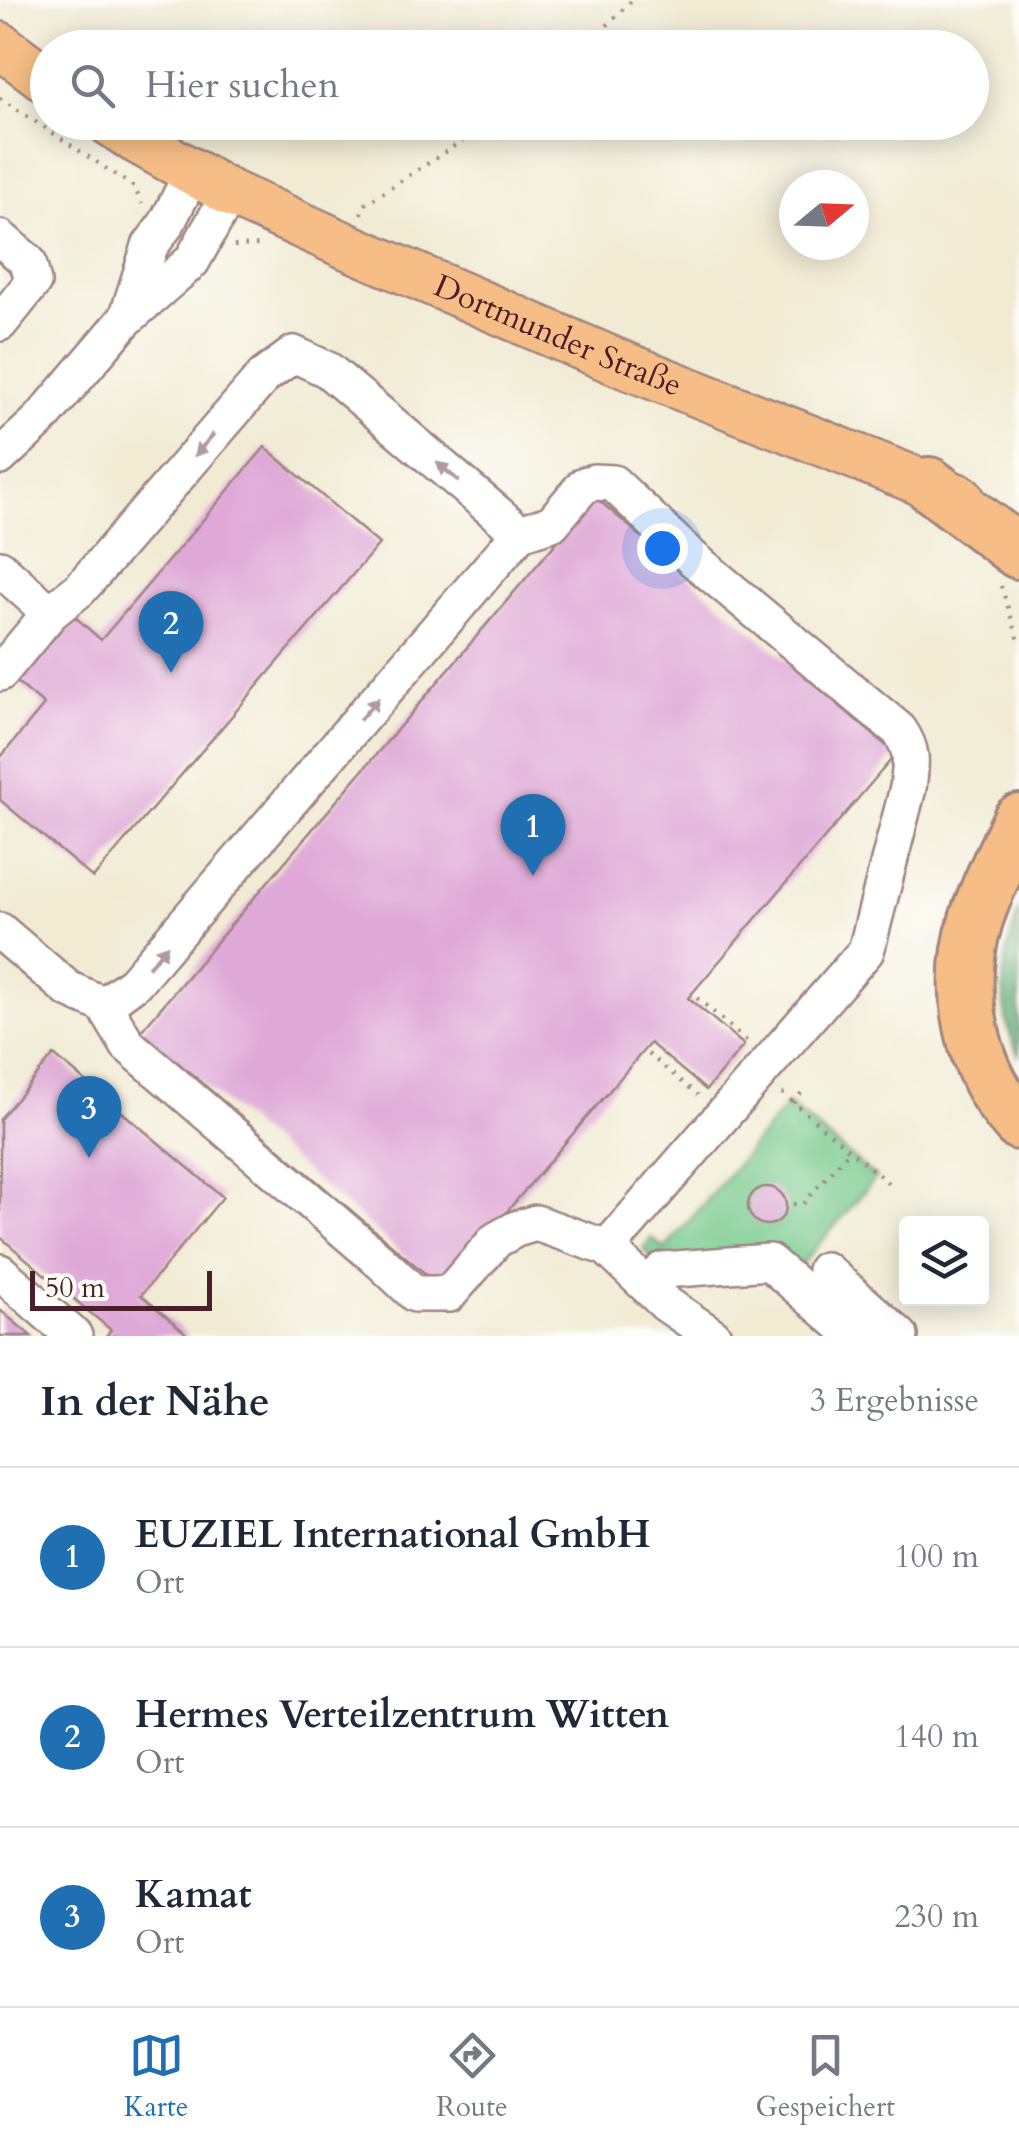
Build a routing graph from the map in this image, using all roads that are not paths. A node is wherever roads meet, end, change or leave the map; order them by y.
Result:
1 (0, 45) edge
2 (30, 68) edge
3 (138, 140) edge
4 (211, 183) junction
5 (0, 238) edge
6 (0, 323) edge
7 (0, 457) edge
8 (929, 484) junction
9 (1019, 524) edge
10 (520, 533) junction
11 (0, 568) edge
12 (1010, 569) edge
13 (50, 614) junction
14 (0, 673) edge
15 (1019, 821) edge
16 (1019, 864) edge
17 (0, 931) edge
18 (104, 1005) junction
19 (1019, 1096) edge
20 (1019, 1123) edge
21 (607, 1248) junction
22 (825, 1270) dead end
23 (0, 1272) edge
24 (648, 1286) junction
25 (74, 1336) edge
26 (713, 1336) edge
27 (855, 1336) edge
28 (900, 1336) edge

1 - 2 main road
3 - 4 main road, Dortmunder Straße
4 - 7 street
4 - 8 main road, Dortmunder Straße
5 - 6 street
8 - 9 main road, Dortmunder Straße
8 - 12 highway
10 -> 13 street
18 -> 10 street
10 - 21 street
11 - 13 street
13 - 14 street
15 - 20 highway
16 - 19 highway
17 - 18 street
18 - 21 street
21 - 24 street
22 - 28 street
23 - 25 street
24 - 26 street
24 - 27 street

